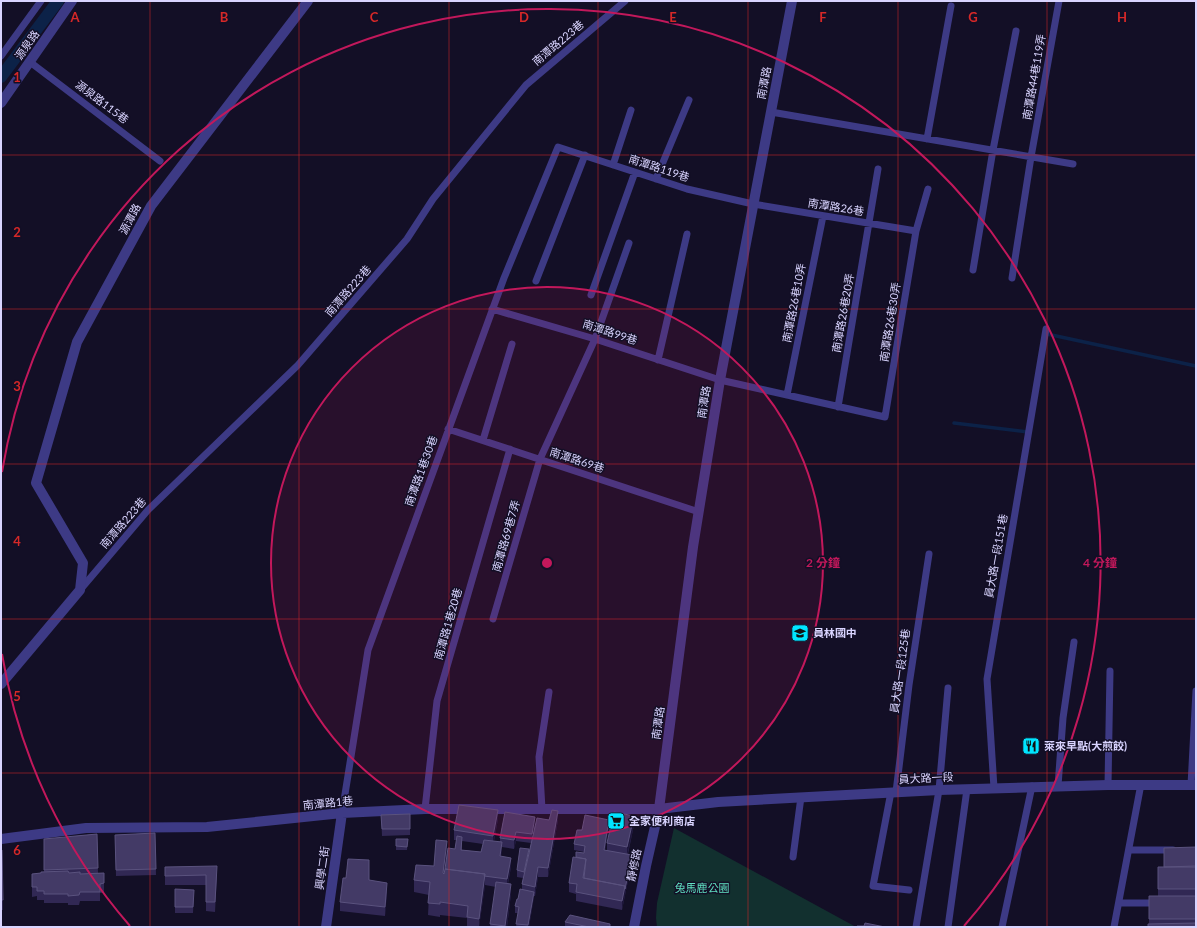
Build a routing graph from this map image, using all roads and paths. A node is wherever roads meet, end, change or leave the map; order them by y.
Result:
1 (41, 1) edge
2 (72, 1) edge
3 (308, 1) edge
4 (625, 1) edge
5 (792, 1) edge
6 (1059, 1) edge
7 (951, 6) dead end
8 (1016, 31) dead end
9 (1, 56) edge
10 (30, 62) junction
11 (689, 100) dead end
12 (1, 103) edge
13 (631, 110) dead end
14 (771, 112) junction
15 (927, 139) junction
16 (558, 147) joint
17 (993, 150) junction
18 (584, 155) junction
19 (1031, 156) junction
20 (160, 161) dead end
21 (613, 164) junction
22 (1072, 164) dead end
23 (878, 170) dead end
24 (636, 172) junction
25 (656, 179) junction
26 (928, 189) dead end
27 (753, 204) junction
28 (823, 216) junction
29 (869, 224) junction
30 (916, 231) junction
31 (687, 234) dead end
32 (629, 243) dead end
33 (973, 270) dead end
34 (1012, 278) dead end
35 (536, 281) dead end
36 (591, 295) dead end
37 (492, 309) junction
38 (1046, 329) dead end
39 (595, 339) junction
40 (512, 344) dead end
41 (658, 360) junction
42 (720, 380) junction
43 (787, 395) junction
44 (838, 407) junction
45 (885, 417) joint
46 (448, 429) junction
47 (483, 440) junction
48 (510, 449) junction
49 (540, 459) junction
50 (699, 512) junction
51 (929, 554) dead end
52 (80, 590) junction
53 (493, 619) dead end
54 (1074, 642) dead end
55 (1110, 671) dead end
56 (1, 684) edge
57 (948, 688) dead end
58 (1196, 691) edge
59 (549, 692) dead end
60 (1108, 784) junction
61 (1141, 784) junction
62 (1193, 785) edge
63 (1032, 786) junction
64 (1058, 786) junction
65 (994, 788) junction
66 (967, 789) junction
67 (939, 790) junction
68 (894, 792) junction
69 (801, 797) junction
70 (424, 808) junction
71 (542, 809) junction
72 (658, 809) junction
73 (342, 813) junction
74 (1, 839) edge
75 (1129, 850) junction
76 (1181, 850) edge
77 (793, 857) dead end
78 (909, 890) dead end
79 (1119, 903) junction
80 (1165, 903) edge
81 (634, 926) edge
82 (326, 927) edge
83 (916, 927) edge
84 (948, 927) edge
85 (1002, 927) edge
86 (1114, 927) edge

1 - 9 lane
2 - 10 street, 源泉路
3 - 52 street, 源潭路
4 - 52 lane, 南潭路223巷
5 - 14 street, 南潭路
6 - 19 lane, 南潭路44巷119弄
7 - 15 lane
8 - 17 lane
10 - 12 street, 源泉路
10 - 20 lane, 源泉路115巷
11 - 25 lane
13 - 21 lane
14 - 15 lane
14 - 27 street, 南潭路
15 - 17 lane
16 - 18 lane, 南潭路119巷
16 - 37 lane, 南潭路1巷30巷
17 - 19 lane
17 - 33 lane
18 - 21 lane, 南潭路119巷
18 - 35 lane
19 - 22 lane
19 - 34 lane, 南潭路44巷119弄
21 - 24 lane, 南潭路119巷
23 - 29 lane, 南潭路26巷20弄
24 - 25 lane, 南潭路119巷
24 - 36 lane
25 - 27 lane, 南潭路119巷
26 - 30 lane, 南潭路26巷30弄
27 - 28 lane, 南潭路26巷
27 - 42 street, 南潭路
28 - 29 lane, 南潭路26巷
28 - 43 lane, 南潭路26巷10弄
29 - 30 lane, 南潭路26巷
29 - 44 lane, 南潭路26巷20弄
30 - 45 lane, 南潭路26巷30弄
31 - 41 lane
32 - 39 lane, 南潭路69巷7弄
37 - 39 lane, 南潭路99巷
37 - 46 lane, 南潭路1巷30巷
38 - 65 lane, 員大路一段151巷
39 - 41 lane, 南潭路99巷
39 - 49 lane, 南潭路69巷7弄
40 - 47 lane
41 - 42 lane, 南潭路99巷
42 - 43 lane, 南潭路99巷
42 - 50 street, 南潭路
43 - 44 lane, 南潭路99巷
44 - 45 lane, 南潭路99巷
46 - 47 lane, 南潭路69巷
46 - 73 lane, 南潭路1巷30巷
47 - 48 lane, 南潭路69巷
48 - 49 lane, 南潭路69巷
48 - 70 lane, 南潭路1巷20巷
49 - 50 lane, 南潭路69巷
49 - 53 lane, 南潭路69巷7弄
50 - 72 street, 南潭路
51 - 68 lane, 員大路一段125巷
52 - 56 street
54 - 64 lane
55 - 60 lane
57 - 67 lane
58 - 62 lane
59 - 71 lane
60 - 61 street, 員大路一段
60 - 64 street, 員大路一段
61 - 62 street, 員大路一段
61 - 75 lane
63 - 64 street, 員大路一段
63 - 65 street, 員大路一段
63 - 85 lane
65 - 66 street, 員大路一段
66 - 67 street, 員大路一段
66 - 84 lane
67 - 68 street, 員大路一段
67 - 83 lane
68 - 69 street, 員大路一段
68 - 78 lane, 員大路一段125巷
69 - 72 street, 員大路一段
69 - 77 lane
70 - 71 street, 南潭路1巷
70 - 73 street, 南潭路1巷
71 - 72 street, 南潭路1巷
72 - 81 street, 靜修路
73 - 74 street, 南潭路1巷
73 - 82 street, 興學二街
75 - 76 lane
75 - 79 lane
79 - 80 lane
79 - 86 lane

